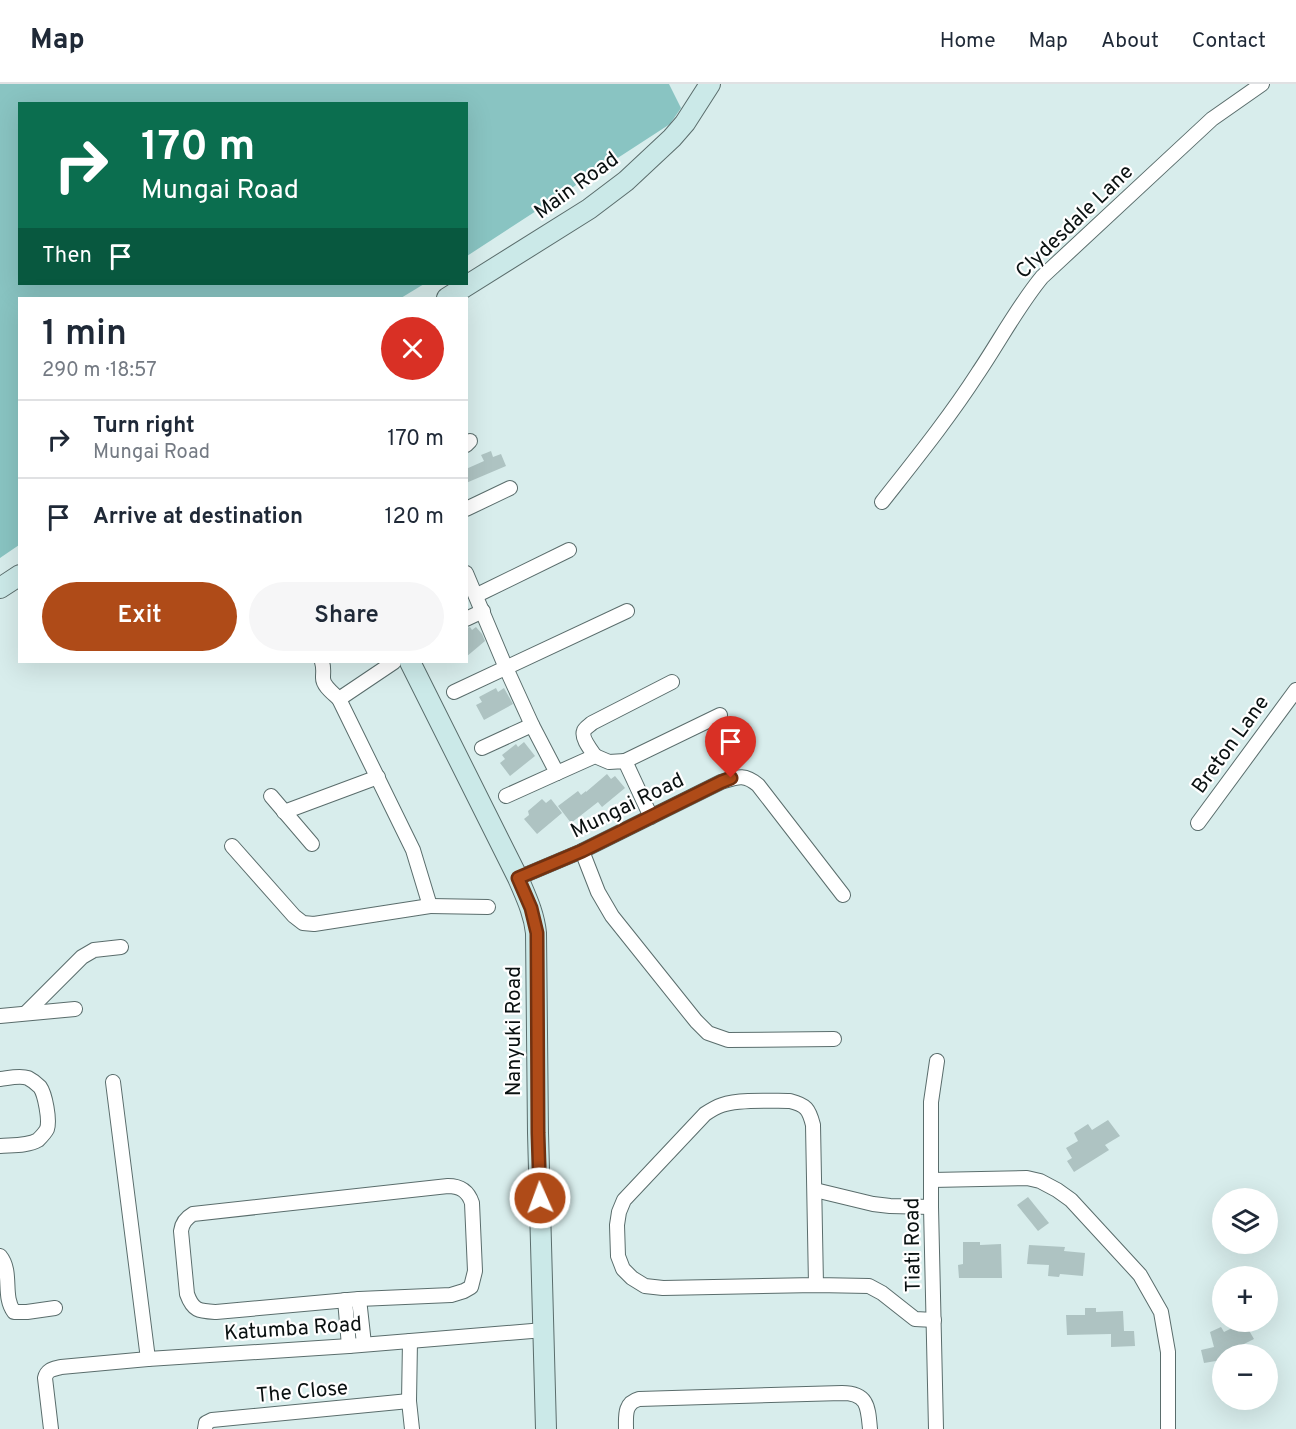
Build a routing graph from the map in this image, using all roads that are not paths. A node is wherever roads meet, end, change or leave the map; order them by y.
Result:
1 (710, 84) edge
2 (1262, 84) edge
3 (468, 284) edge
4 (467, 285) edge
5 (449, 297) edge
6 (510, 488) dead end
7 (882, 502) dead end
8 (468, 508) edge
9 (569, 550) dead end
10 (18, 576) edge
11 (468, 577) edge
12 (0, 588) edge
13 (477, 595) junction
14 (483, 611) junction
15 (627, 611) dead end
16 (468, 618) edge
17 (322, 663) edge
18 (393, 663) edge
19 (410, 663) edge
20 (506, 668) junction
21 (672, 682) dead end
22 (1296, 690) edge
23 (454, 692) dead end
24 (339, 699) junction
25 (720, 715) dead end
26 (532, 725) junction
27 (482, 748) dead end
28 (595, 756) junction
29 (625, 761) junction
30 (557, 772) junction
31 (378, 777) junction
32 (271, 796) dead end
33 (506, 796) dead end
34 (284, 812) junction
35 (651, 817) junction
36 (1198, 823) dead end
37 (312, 844) dead end
38 (232, 846) dead end
39 (582, 851) junction
40 (518, 878) junction
41 (843, 895) dead end
42 (430, 906) junction
43 (488, 907) dead end
44 (121, 947) dead end
45 (75, 1009) dead end
46 (26, 1013) junction
47 (0, 1016) edge
48 (834, 1039) dead end
49 (937, 1061) dead end
50 (0, 1079) edge
51 (113, 1082) dead end
52 (0, 1146) edge
53 (932, 1179) junction
54 (815, 1190) junction
55 (931, 1207) junction
56 (0, 1256) edge
57 (816, 1285) junction
58 (352, 1300) junction
59 (55, 1308) dead end
60 (934, 1320) junction
61 (544, 1330) junction
62 (410, 1341) junction
63 (357, 1345) junction
64 (148, 1359) junction
65 (410, 1401) junction
66 (51, 1429) edge
67 (205, 1429) edge
68 (412, 1429) edge
69 (546, 1429) edge
70 (626, 1429) edge
71 (870, 1429) edge
72 (936, 1429) edge
73 (1168, 1429) edge

1 - 3 street, Main Road
2 - 7 street, Clydesdale Lane
4 - 5 street, Main Road
6 - 8 street
9 - 13 street
10 - 12 street
11 - 13 street
13 - 14 street
14 - 16 street
14 - 20 street
15 - 20 street
17 - 24 street
18 - 24 street
19 - 40 street, Nanyuki Road
20 - 23 street
20 - 26 street
21 - 28 street
22 - 36 street, Breton Lane
24 - 31 street
25 - 29 street
26 - 27 street
26 - 30 street
28 - 29 street
28 - 30 street
29 - 35 street
30 - 33 street
31 - 34 street
31 - 42 street
32 - 34 street
34 - 37 street
35 - 39 street, Mungai Road
35 - 41 street, Mungai Road
38 - 42 street
39 - 40 street, Mungai Road
39 - 48 street
40 - 61 street, Nanyuki Road
42 - 43 street
44 - 46 street
45 - 46 street
46 - 47 street
49 - 53 street, Tiati Road
50 - 52 street
51 - 64 street
53 - 55 street, Tiati Road
53 - 73 street
54 - 55 street
54 - 57 street
54 - 57 street
55 - 60 street, Tiati Road
56 - 59 street
57 - 60 street
58 - 58 street
58 - 63 street
60 - 72 street, Tiati Road
61 - 62 street, Katumba Road
61 - 69 street, Nanyuki Road
62 - 63 street, Katumba Road
62 - 65 street
63 - 64 street, Katumba Road
64 - 66 street, Katumba Road
65 - 67 street, The Close
65 - 68 street
70 - 71 street

